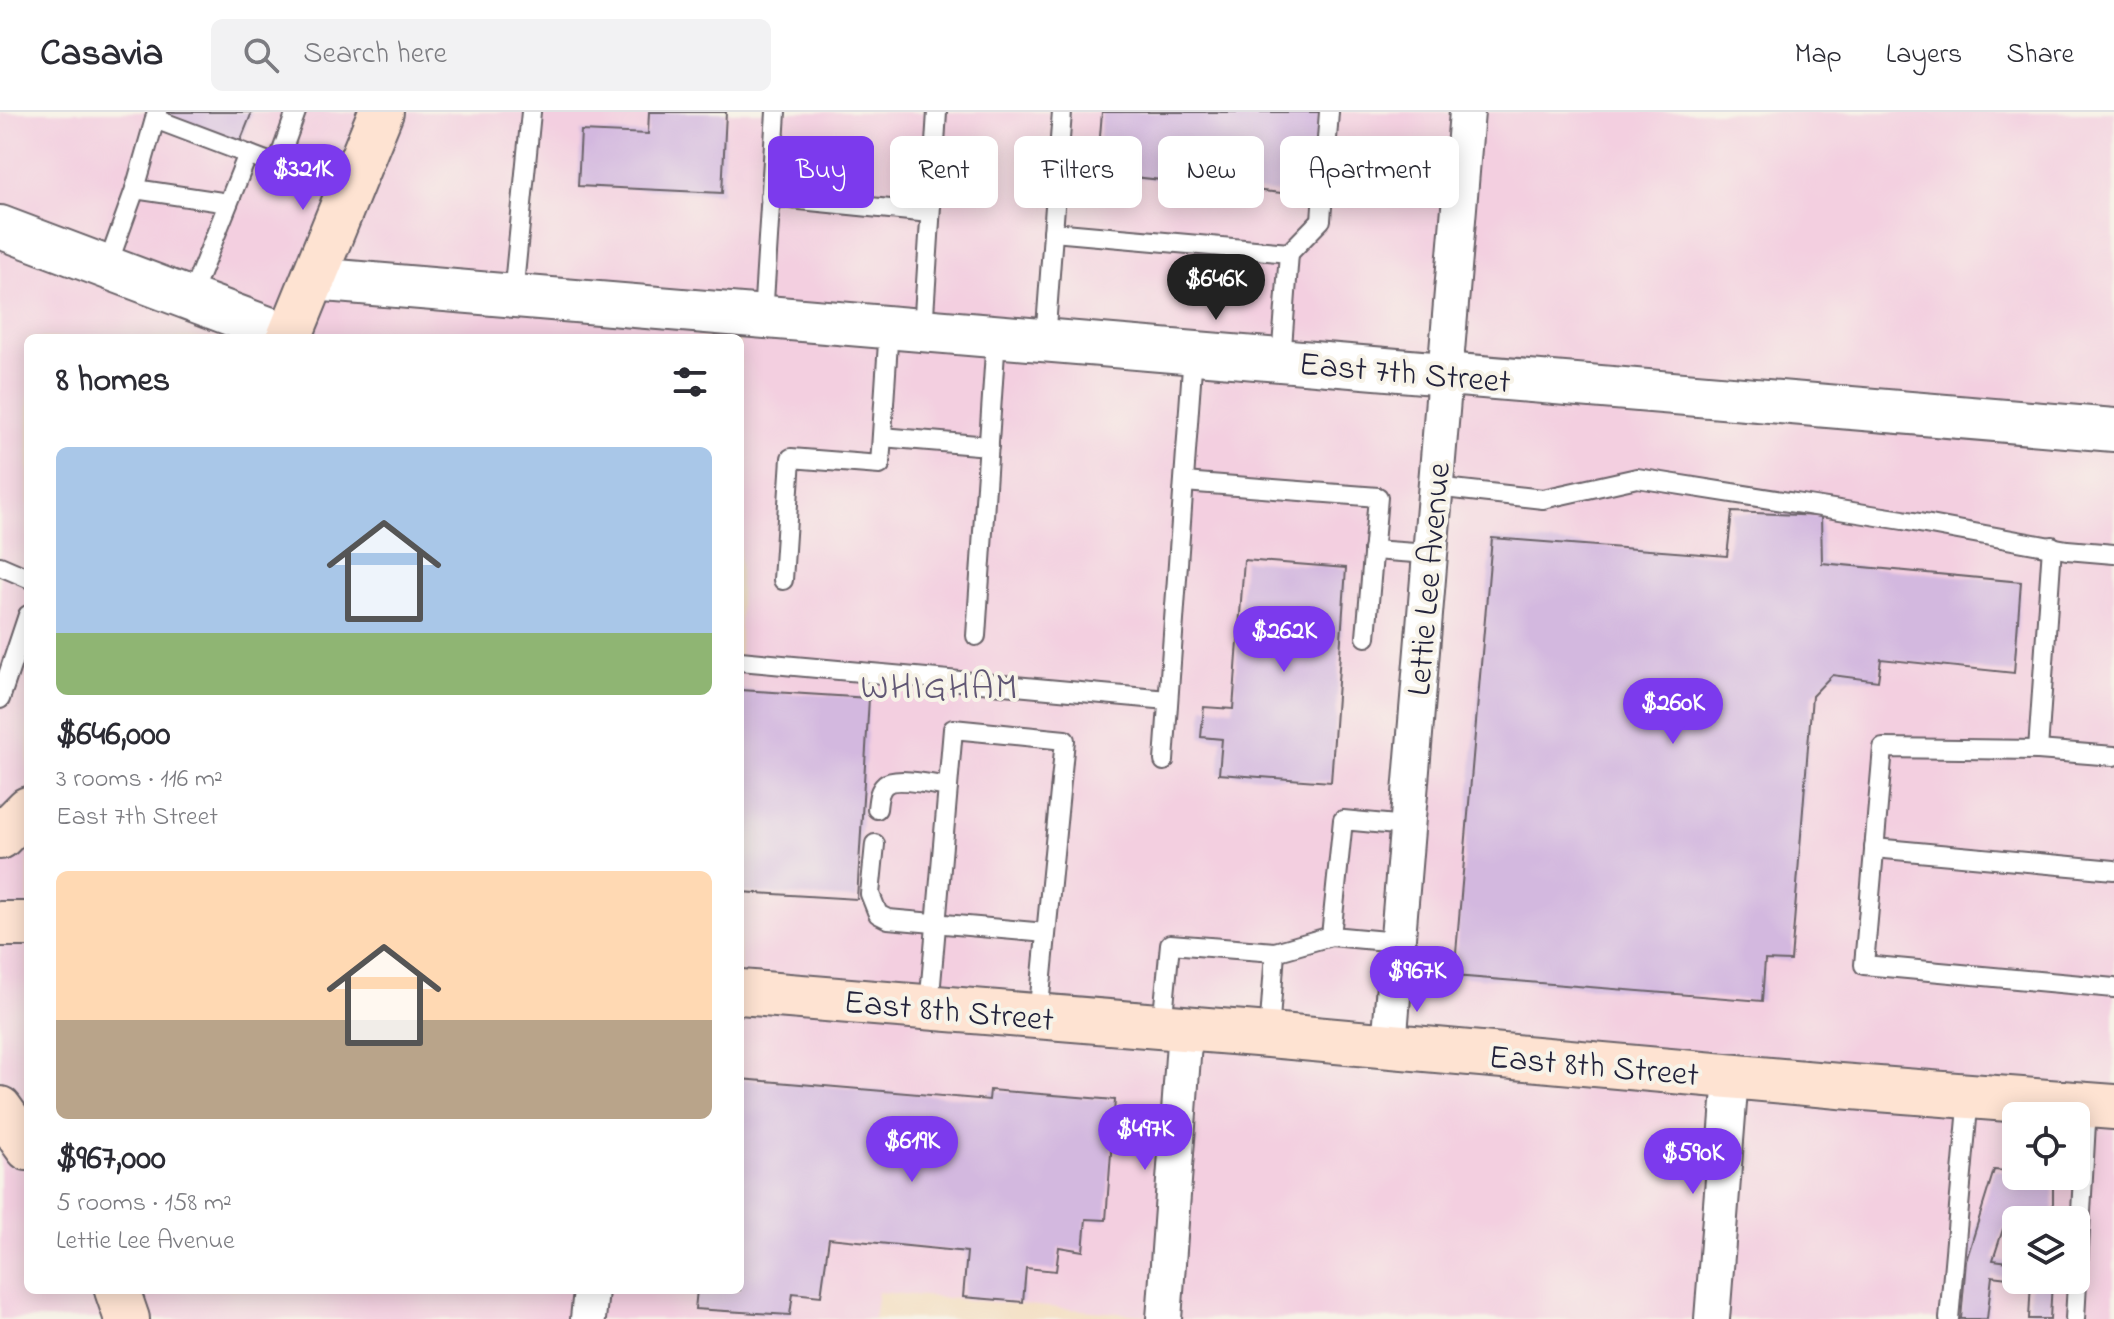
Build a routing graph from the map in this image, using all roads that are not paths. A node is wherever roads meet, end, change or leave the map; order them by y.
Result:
1 (296, 112) edge
2 (381, 112) edge
3 (531, 112) edge
4 (776, 112) edge
5 (937, 112) edge
6 (1062, 112) edge
7 (1329, 112) edge
8 (1467, 112) edge
9 (156, 115) edge
10 (774, 136) edge
11 (248, 154) junction
12 (277, 165) junction
13 (135, 189) junction
14 (348, 192) junction
15 (228, 203) junction
16 (874, 207) edge
17 (769, 208) edge
18 (930, 213) junction
19 (0, 227) edge
20 (1053, 232) junction
21 (1289, 253) junction
22 (107, 267) junction
23 (313, 279) junction
24 (513, 296) junction
25 (190, 299) junction
26 (763, 317) junction
27 (906, 329) junction
28 (281, 334) edge
29 (290, 334) edge
30 (996, 337) junction
31 (1045, 341) junction
32 (1193, 353) junction
33 (1281, 361) junction
34 (1444, 374) junction
35 (2114, 430) edge
36 (882, 437) junction
37 (989, 446) junction
38 (1184, 482) junction
39 (1435, 487) junction
40 (2052, 546) junction
41 (1373, 550) junction
42 (1429, 554) junction
43 (2114, 554) edge
44 (0, 566) edge
45 (24, 576) edge
46 (783, 580) dead end
47 (24, 627) edge
48 (976, 636) dead end
49 (1366, 637) dead end
50 (744, 661) edge
51 (0, 699) edge
52 (1168, 700) junction
53 (2038, 750) junction
54 (2114, 756) edge
55 (1164, 761) dead end
56 (948, 787) junction
57 (877, 809) dead end
58 (24, 813) edge
59 (1407, 826) junction
60 (0, 837) edge
61 (875, 844) dead end
62 (1874, 848) junction
63 (2114, 870) edge
64 (937, 923) junction
65 (0, 924) edge
66 (24, 924) edge
67 (1046, 933) junction
68 (1331, 936) junction
69 (1397, 942) junction
70 (1275, 952) junction
71 (2114, 988) edge
72 (744, 992) edge
73 (929, 1008) junction
74 (1038, 1017) junction
75 (1174, 1028) junction
76 (1269, 1035) junction
77 (1389, 1045) junction
78 (1731, 1077) junction
79 (1969, 1096) junction
80 (2101, 1106) edge
81 (0, 1109) edge
82 (24, 1142) edge
83 (118, 1294) edge
84 (591, 1294) edge
85 (127, 1319) edge
86 (588, 1319) edge
87 (1164, 1319) edge
88 (1712, 1319) edge
89 (1949, 1319) edge
90 (2075, 1319) edge

1 - 12 lane
2 - 14 main road
3 - 24 lane
4 - 10 lane
5 - 18 lane
6 - 20 lane
7 - 21 lane
8 - 34 street, Lettie Lee Avenue
9 - 11 lane
9 - 13 lane
11 - 12 lane
11 - 15 lane
12 - 14 lane
13 - 15 lane
13 - 22 lane
14 - 23 main road
15 - 25 lane
16 - 18 lane
17 - 26 lane
18 - 27 lane
19 - 22 street
20 - 21 lane
20 - 31 lane
21 - 33 lane
22 - 25 street
23 - 24 street, East 7th Street
23 - 29 main road
24 - 26 street, East 7th Street
25 - 28 street
26 - 27 street, East 7th Street
27 - 30 street, East 7th Street
27 - 36 lane
30 - 31 street, East 7th Street
30 - 37 lane
31 - 32 street, East 7th Street
32 - 33 street, East 7th Street
32 - 38 lane
33 - 34 street, East 7th Street
34 - 35 street, East 7th Street
34 - 39 street, Lettie Lee Avenue
36 - 37 lane
36 - 46 lane
37 - 48 lane
38 - 41 lane
38 - 52 lane
39 - 40 lane
39 - 42 street, Lettie Lee Avenue
40 - 43 lane
40 - 53 lane
41 - 42 lane
41 - 49 lane
42 - 59 street, Lettie Lee Avenue
44 - 45 lane
47 - 51 lane
50 - 52 lane
52 - 55 lane
53 - 54 lane
53 - 62 lane
56 - 57 lane
56 - 64 lane
56 - 67 lane
58 - 60 main road
59 - 68 lane
59 - 69 street, Lettie Lee Avenue
61 - 64 lane
62 - 63 lane
62 - 71 lane
64 - 67 lane
64 - 73 lane
65 - 66 main road
67 - 74 lane
68 - 69 lane
68 - 70 lane
69 - 77 street, Lettie Lee Avenue
70 - 75 lane
70 - 76 lane
72 - 73 main road, East 8th Street
73 - 74 main road, East 8th Street
74 - 75 main road, East 8th Street
75 - 76 main road, East 8th Street
75 - 87 street
76 - 77 main road, East 8th Street
77 - 78 main road, East 8th Street
78 - 79 main road, East 8th Street
78 - 88 street
79 - 80 main road, East 8th Street
79 - 89 lane
80 - 90 lane
81 - 82 main road
83 - 85 main road
84 - 86 street

